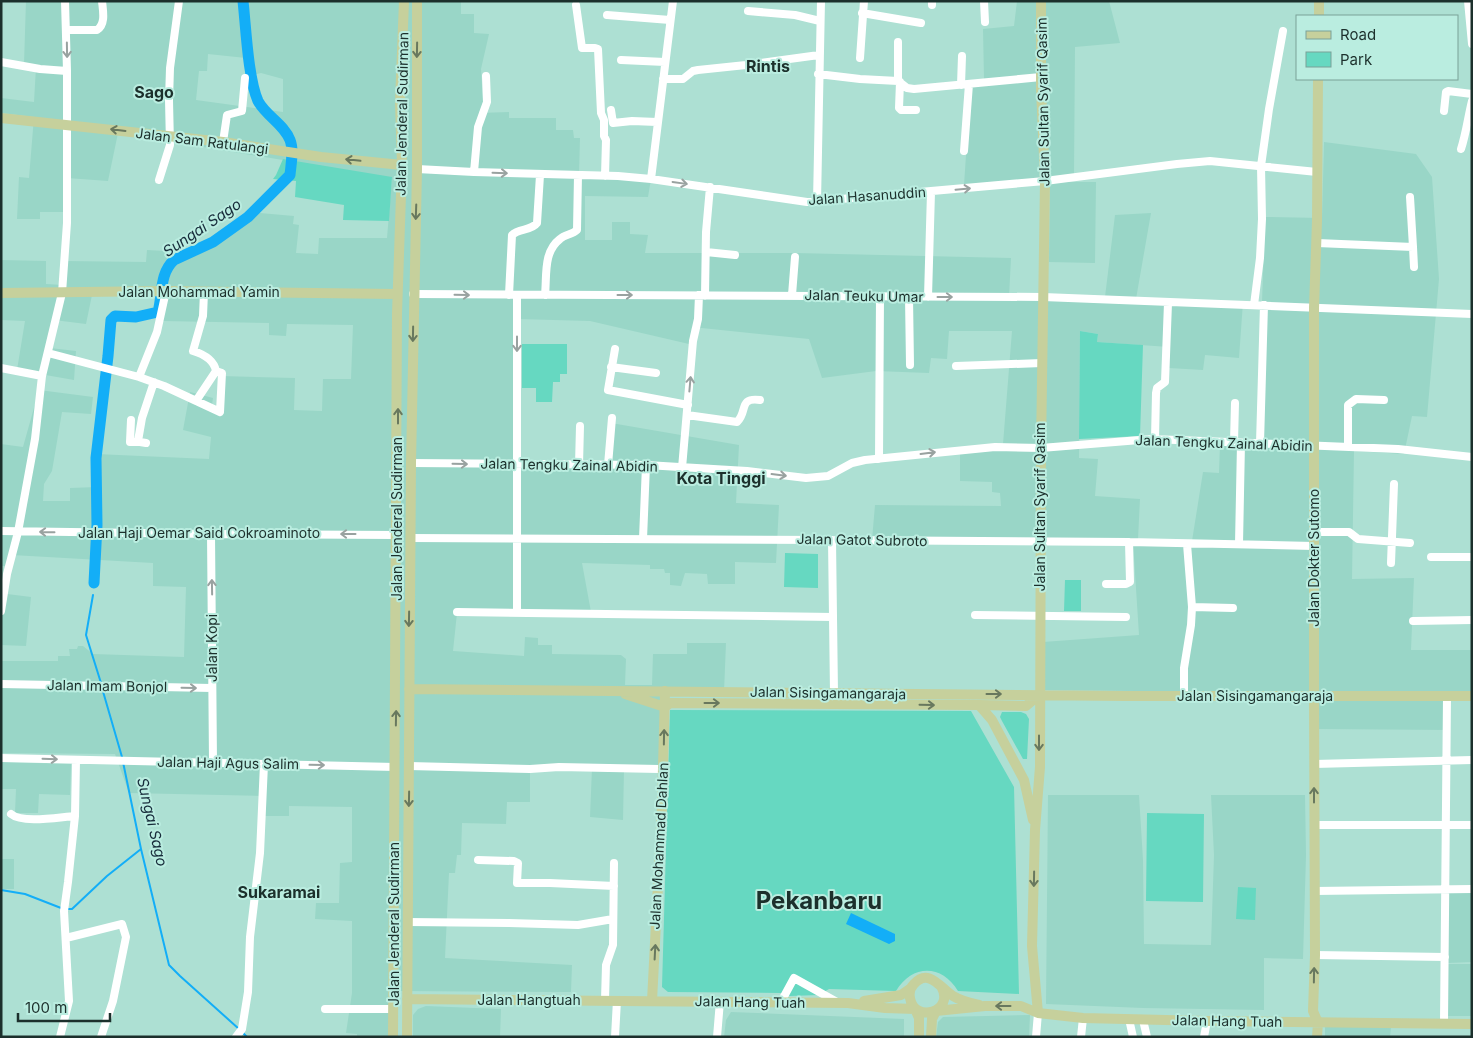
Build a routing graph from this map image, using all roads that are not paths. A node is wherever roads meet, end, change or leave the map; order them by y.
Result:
1 (65, 1) edge
2 (102, 1) edge
3 (178, 1) edge
4 (404, 1) edge
5 (417, 1) edge
6 (673, 1) edge
7 (821, 1) edge
8 (864, 1) edge
9 (984, 1) edge
10 (1041, 1) edge
11 (1319, 1) edge
12 (1468, 1) edge
13 (576, 5) dead end
14 (748, 11) dead end
15 (862, 13) junction
16 (607, 15) dead end
17 (1319, 15) edge
18 (670, 20) junction
19 (820, 21) junction
20 (921, 22) dead end
21 (984, 22) dead end
22 (66, 30) junction
23 (1282, 31) dead end
24 (898, 42) dead end
25 (1472, 44) edge
26 (819, 56) junction
27 (962, 56) dead end
28 (860, 58) dead end
29 (621, 60) dead end
30 (1, 62) edge
31 (665, 62) junction
32 (67, 71) junction
33 (818, 74) junction
34 (486, 76) dead end
35 (1041, 76) junction
36 (245, 78) dead end
37 (663, 79) junction
38 (1318, 80) edge
39 (899, 81) junction
40 (965, 84) junction
41 (1472, 94) edge
42 (1472, 101) edge
43 (611, 110) dead end
44 (916, 110) dead end
45 (1444, 112) dead end
46 (1, 118) edge
47 (657, 122) junction
48 (67, 124) junction
49 (170, 136) junction
50 (223, 142) junction
51 (1460, 149) dead end
52 (964, 151) dead end
53 (402, 165) junction
54 (1260, 166) junction
55 (417, 169) junction
56 (474, 172) junction
57 (1318, 172) junction
58 (540, 175) junction
59 (578, 175) junction
60 (605, 176) junction
61 (651, 179) junction
62 (159, 180) dead end
63 (1045, 181) junction
64 (710, 187) junction
65 (931, 192) junction
66 (1410, 197) dead end
67 (816, 202) junction
68 (1317, 243) junction
69 (1413, 247) junction
70 (706, 252) junction
71 (735, 255) dead end
72 (795, 257) dead end
73 (1414, 267) dead end
74 (397, 290) junction
75 (414, 290) junction
76 (162, 291) junction
77 (204, 292) junction
78 (62, 293) junction
79 (1, 294) edge
80 (513, 295) junction
81 (545, 295) junction
82 (792, 295) junction
83 (702, 296) junction
84 (880, 296) junction
85 (910, 297) junction
86 (928, 297) junction
87 (1044, 297) junction
88 (1168, 302) junction
89 (1254, 305) junction
90 (1264, 305) junction
91 (1314, 308) junction
92 (397, 314) junction
93 (413, 314) junction
94 (1472, 314) edge
95 (615, 349) dead end
96 (48, 353) junction
97 (1042, 362) junction
98 (910, 365) dead end
99 (956, 366) dead end
100 (611, 367) junction
101 (1, 368) edge
102 (216, 371) junction
103 (656, 373) dead end
104 (42, 376) junction
105 (139, 377) junction
106 (154, 382) junction
107 (760, 400) dead end
108 (1384, 400) dead end
109 (196, 401) junction
110 (1235, 403) dead end
111 (688, 405) junction
112 (687, 415) junction
113 (612, 418) dead end
114 (131, 420) dead end
115 (580, 426) dead end
116 (1155, 439) junction
117 (1238, 443) junction
118 (1260, 443) junction
119 (1315, 445) junction
120 (1348, 447) junction
121 (1041, 448) junction
122 (1472, 457) edge
123 (879, 459) junction
124 (411, 463) junction
125 (517, 464) junction
126 (579, 465) junction
127 (608, 465) junction
128 (646, 465) junction
129 (682, 468) junction
130 (1394, 484) dead end
131 (1, 531) edge
132 (18, 532) junction
133 (1314, 532) junction
134 (211, 534) junction
135 (397, 534) junction
136 (410, 538) junction
137 (516, 539) junction
138 (643, 539) junction
139 (832, 540) junction
140 (1129, 542) junction
141 (1392, 542) junction
142 (1040, 543) junction
143 (1410, 543) dead end
144 (1187, 544) junction
145 (1239, 544) junction
146 (1314, 546) junction
147 (1431, 557) dead end
148 (1472, 557) edge
149 (1391, 563) dead end
150 (1106, 584) dead end
151 (1192, 607) junction
152 (1233, 608) dead end
153 (1, 611) edge
154 (457, 612) dead end
155 (517, 613) junction
156 (975, 615) dead end
157 (1040, 616) junction
158 (833, 617) junction
159 (1126, 617) dead end
160 (1472, 620) edge
161 (1413, 621) dead end
162 (1, 684) edge
163 (212, 688) junction
164 (409, 689) junction
165 (617, 691) junction
166 (665, 691) junction
167 (834, 693) junction
168 (1039, 695) junction
169 (1184, 696) junction
170 (1314, 696) junction
171 (1447, 696) junction
172 (1472, 696) edge
173 (852, 704) junction
174 (979, 706) junction
175 (664, 707) junction
176 (1, 758) edge
177 (76, 760) junction
178 (1447, 760) junction
179 (1472, 760) edge
180 (212, 762) junction
181 (264, 764) junction
182 (1314, 764) junction
183 (409, 766) junction
184 (395, 767) junction
185 (663, 772) junction
186 (10, 814) dead end
187 (75, 816) junction
188 (1314, 825) junction
189 (1446, 825) junction
190 (1472, 825) edge
191 (1035, 830) junction
192 (478, 860) dead end
193 (614, 862) dead end
194 (614, 886) junction
195 (1445, 889) junction
196 (1472, 889) edge
197 (1314, 891) junction
198 (613, 919) junction
199 (408, 922) junction
200 (66, 938) junction
201 (1315, 955) junction
202 (1445, 957) junction
203 (941, 986) junction
204 (911, 988) junction
205 (407, 999) junction
206 (605, 1000) junction
207 (617, 1000) junction
208 (652, 1000) junction
209 (720, 1001) junction
210 (781, 1002) junction
211 (843, 1003) junction
212 (984, 1006) junction
213 (325, 1009) dead end
214 (394, 1009) junction
215 (915, 1009) junction
216 (936, 1011) junction
217 (1038, 1013) junction
218 (1083, 1018) junction
219 (1129, 1019) junction
220 (1143, 1020) junction
221 (1207, 1021) junction
222 (1318, 1023) junction
223 (1444, 1023) junction
224 (1472, 1024) edge
225 (60, 1037) edge
226 (101, 1037) edge
227 (236, 1037) edge
228 (393, 1037) edge
229 (407, 1037) edge
230 (615, 1037) edge
231 (717, 1037) edge
232 (919, 1037) edge
233 (931, 1037) edge
234 (1036, 1037) edge
235 (1081, 1037) edge
236 (1133, 1037) edge
237 (1147, 1037) edge
238 (1204, 1037) edge
239 (1317, 1037) edge

1 - 22 street
2 - 22 street
3 - 49 street
4 - 53 main road, Jalan Jenderal Sudirman
5 -> 55 main road, Jalan Jenderal Sudirman
6 - 18 street
7 - 19 street
8 - 15 street
9 - 21 street
10 - 35 main road, Jalan Sultan Syarif Qasim
11 - 17 main road
12 - 25 street
13 - 60 street
14 - 19 street
15 - 20 street
15 - 28 street
16 - 18 street
18 - 31 street
19 - 26 street
22 -> 32 street
23 - 54 street
24 - 39 street
26 - 33 street
26 - 37 street
27 - 40 street
29 - 31 street
30 - 32 street
31 - 37 street
32 - 48 street
33 - 39 street
33 - 67 street
34 - 56 street
35 - 40 street
35 - 63 main road, Jalan Sultan Syarif Qasim
36 - 50 street
37 - 47 street
38 - 57 main road, Jalan Dokter Sutomo
39 - 40 street
39 - 44 street
40 - 52 street
41 - 45 street
42 - 51 street
43 - 47 street
46 - 48 main road, Jalan Sam Ratulangi
47 - 61 street
49 -> 48 main road, Jalan Sam Ratulangi
48 - 78 street
49 - 50 main road, Jalan Sam Ratulangi
49 - 62 street
53 -> 50 main road, Jalan Sam Ratulangi
53 - 74 main road, Jalan Jenderal Sudirman
54 - 57 street, Jalan Hasanuddin
54 - 63 street, Jalan Hasanuddin
54 - 89 street
55 - 56 street, Jalan Hasanuddin
55 -> 75 main road, Jalan Jenderal Sudirman
56 -> 58 street, Jalan Hasanuddin
57 - 68 main road, Jalan Dokter Sutomo
58 - 59 street, Jalan Hasanuddin
58 - 80 street
59 - 60 street, Jalan Hasanuddin
59 - 81 street
60 - 61 street, Jalan Hasanuddin
61 -> 64 street, Jalan Hasanuddin
65 -> 63 street, Jalan Hasanuddin
63 - 87 main road, Jalan Sultan Syarif Qasim
64 - 67 street, Jalan Hasanuddin
64 - 70 street
65 - 67 street, Jalan Hasanuddin
65 - 86 street
66 - 69 street
68 - 69 street
68 - 91 main road, Jalan Dokter Sutomo
69 - 73 street
70 - 71 street
70 - 83 street
72 - 82 street
74 - 75 main road, Jalan Mohammad Yamin
74 - 77 main road, Jalan Mohammad Yamin
74 - 92 main road, Jalan Jenderal Sudirman
75 -> 80 street, Jalan Teuku Umar
75 - 93 main road, Jalan Jenderal Sudirman
76 - 77 main road, Jalan Mohammad Yamin
76 - 78 main road, Jalan Mohammad Yamin
76 - 105 street
77 - 102 street
78 - 79 main road, Jalan Mohammad Yamin
78 - 96 street
80 - 81 street, Jalan Teuku Umar
80 -> 125 street
81 -> 83 street, Jalan Teuku Umar
82 - 83 street, Jalan Teuku Umar
82 - 84 street, Jalan Teuku Umar
111 -> 83 street
84 - 85 street, Jalan Teuku Umar
84 - 123 street
85 - 86 street, Jalan Teuku Umar
85 - 98 street
86 -> 87 street, Jalan Teuku Umar
87 - 88 street, Jalan Teuku Umar
87 - 97 main road, Jalan Sultan Syarif Qasim
88 - 89 street, Jalan Teuku Umar
88 - 116 street
89 - 90 street, Jalan Teuku Umar
90 - 91 street, Jalan Teuku Umar
90 - 118 street
91 - 94 street, Jalan Teuku Umar
91 - 119 main road, Jalan Dokter Sutomo
92 - 93 main road
135 -> 92 main road, Jalan Jenderal Sudirman
93 -> 124 main road, Jalan Jenderal Sudirman
95 - 100 street
96 - 104 street
96 - 105 street
97 - 99 street
97 - 121 main road, Jalan Sultan Syarif Qasim
100 - 103 street
100 - 111 street
101 - 104 street
102 - 109 street
102 - 109 street
104 - 132 street
105 - 106 street
106 - 109 street
106 - 114 street
107 - 112 street
108 - 120 street
110 - 117 street
111 - 112 street
112 - 129 street
113 - 127 street
115 - 126 street
116 - 117 street, Jalan Tengku Zainal Abidin
116 - 121 street, Jalan Tengku Zainal Abidin
117 - 118 street, Jalan Tengku Zainal Abidin
117 - 145 street
118 - 119 street, Jalan Tengku Zainal Abidin
119 - 120 street, Jalan Tengku Zainal Abidin
119 - 133 main road, Jalan Dokter Sutomo
120 - 122 street, Jalan Tengku Zainal Abidin
123 -> 121 street, Jalan Tengku Zainal Abidin
121 - 142 main road, Jalan Sultan Syarif Qasim
129 -> 123 street, Jalan Tengku Zainal Abidin
124 -> 125 street, Jalan Tengku Zainal Abidin
124 - 136 main road, Jalan Jenderal Sudirman
125 - 126 street, Jalan Tengku Zainal Abidin
125 - 137 street
126 - 127 street, Jalan Tengku Zainal Abidin
127 - 128 street, Jalan Tengku Zainal Abidin
128 - 129 street, Jalan Tengku Zainal Abidin
128 - 138 street
130 - 141 street
131 - 132 street, Jalan Haji Oemar Said Cokroaminoto
134 -> 132 street, Jalan Haji Oemar Said Cokroaminoto
132 - 153 street
133 - 141 street
133 - 146 main road, Jalan Dokter Sutomo
135 -> 134 street, Jalan Haji Oemar Said Cokroaminoto
163 -> 134 street, Jalan Kopi
184 -> 135 main road, Jalan Jenderal Sudirman
136 - 137 street, Jalan Gatot Subroto
136 -> 164 main road, Jalan Jenderal Sudirman
137 - 138 street, Jalan Gatot Subroto
137 - 155 street
138 - 139 street, Jalan Gatot Subroto
139 - 142 street, Jalan Gatot Subroto
139 - 158 street
140 - 142 street, Jalan Gatot Subroto
140 - 144 street, Jalan Gatot Subroto
140 - 150 street
141 - 143 street
141 - 149 street
142 - 157 main road, Jalan Sultan Syarif Qasim
144 - 145 street, Jalan Gatot Subroto
144 - 151 street
145 - 146 street, Jalan Gatot Subroto
146 - 170 main road, Jalan Dokter Sutomo
147 - 148 street
151 - 152 street
151 - 169 street
154 - 155 street
155 - 158 street
156 - 157 street
157 - 159 street
157 - 168 main road, Jalan Sultan Syarif Qasim
158 - 167 street
160 - 161 street
162 -> 163 street, Jalan Imam Bonjol
163 - 180 street, Jalan Kopi
164 - 165 main road, Jalan Sisingamangaraja
164 - 183 main road, Jalan Jenderal Sudirman
165 - 166 main road, Jalan Sisingamangaraja
165 - 175 main road, Jalan Sisingamangaraja
166 - 167 main road, Jalan Sisingamangaraja
166 - 175 main road, Jalan Mohammad Dahlan
167 -> 168 main road, Jalan Sisingamangaraja
167 - 173 main road
168 - 169 main road, Jalan Sisingamangaraja
168 - 174 main road, Jalan Sisingamangaraja
168 -> 191 main road, Jalan Sultan Syarif Qasim
169 - 170 main road, Jalan Sisingamangaraja
170 - 171 main road, Jalan Sisingamangaraja
170 - 182 main road, Jalan Dokter Sutomo
171 - 172 main road, Jalan Sisingamangaraja
171 - 178 street
173 -> 174 main road, Jalan Sisingamangaraja
175 -> 173 main road, Jalan Sisingamangaraja
174 - 191 main road
185 -> 175 main road, Jalan Mohammad Dahlan
176 -> 177 street, Jalan Haji Agus Salim
177 - 180 street, Jalan Haji Agus Salim
177 - 187 street
178 - 179 street
178 - 182 street
178 - 189 street
180 - 181 street, Jalan Haji Agus Salim
181 -> 184 street, Jalan Haji Agus Salim
181 - 227 street
188 -> 182 main road, Jalan Dokter Sutomo
183 - 185 street
183 -> 199 main road, Jalan Jenderal Sudirman
184 - 214 main road, Jalan Jenderal Sudirman
208 -> 185 main road, Jalan Mohammad Dahlan
186 - 187 street
187 - 200 street
188 - 189 street
188 - 197 main road, Jalan Dokter Sutomo
189 - 190 street
189 - 195 street
191 -> 217 main road, Jalan Sultan Syarif Qasim
192 - 194 street
193 - 194 street
194 - 198 street
195 - 196 street
195 - 197 street
195 - 202 street
197 - 201 main road, Jalan Dokter Sutomo
198 - 199 street
198 - 206 street
199 - 205 main road, Jalan Jenderal Sudirman
200 - 225 street
200 - 226 street
201 - 202 street
222 -> 201 main road, Jalan Dokter Sutomo
202 - 223 street
203 - 204 main road
203 - 212 main road, Jalan Hang Tuah
203 - 216 main road
204 - 211 main road, Jalan Hang Tuah
204 - 215 main road
205 - 206 main road, Jalan Hangtuah
205 - 229 main road, Jalan Jenderal Sudirman
206 - 207 main road, Jalan Hangtuah
207 - 208 main road, Jalan Hangtuah
207 - 230 street
208 - 209 main road, Jalan Hang Tuah
209 - 210 main road, Jalan Hang Tuah
209 - 231 street
210 - 211 main road, Jalan Hang Tuah
210 - 211 street
211 - 215 main road, Jalan Hang Tuah
212 - 216 main road, Jalan Hang Tuah
217 -> 212 main road, Jalan Hang Tuah
213 - 214 street
214 - 228 main road, Jalan Jenderal Sudirman
215 - 216 main road
215 - 232 main road
216 - 233 main road
217 - 218 main road, Jalan Hang Tuah
217 - 234 street
218 - 219 main road, Jalan Hang Tuah
218 - 235 street
219 - 220 main road, Jalan Hang Tuah
219 - 236 street
220 - 221 main road, Jalan Hang Tuah
220 - 237 street
221 - 222 main road, Jalan Hang Tuah
221 - 238 street
222 - 223 main road, Jalan Hang Tuah
222 - 239 main road, Jalan Dokter Sutomo
223 - 224 main road, Jalan Hang Tuah

